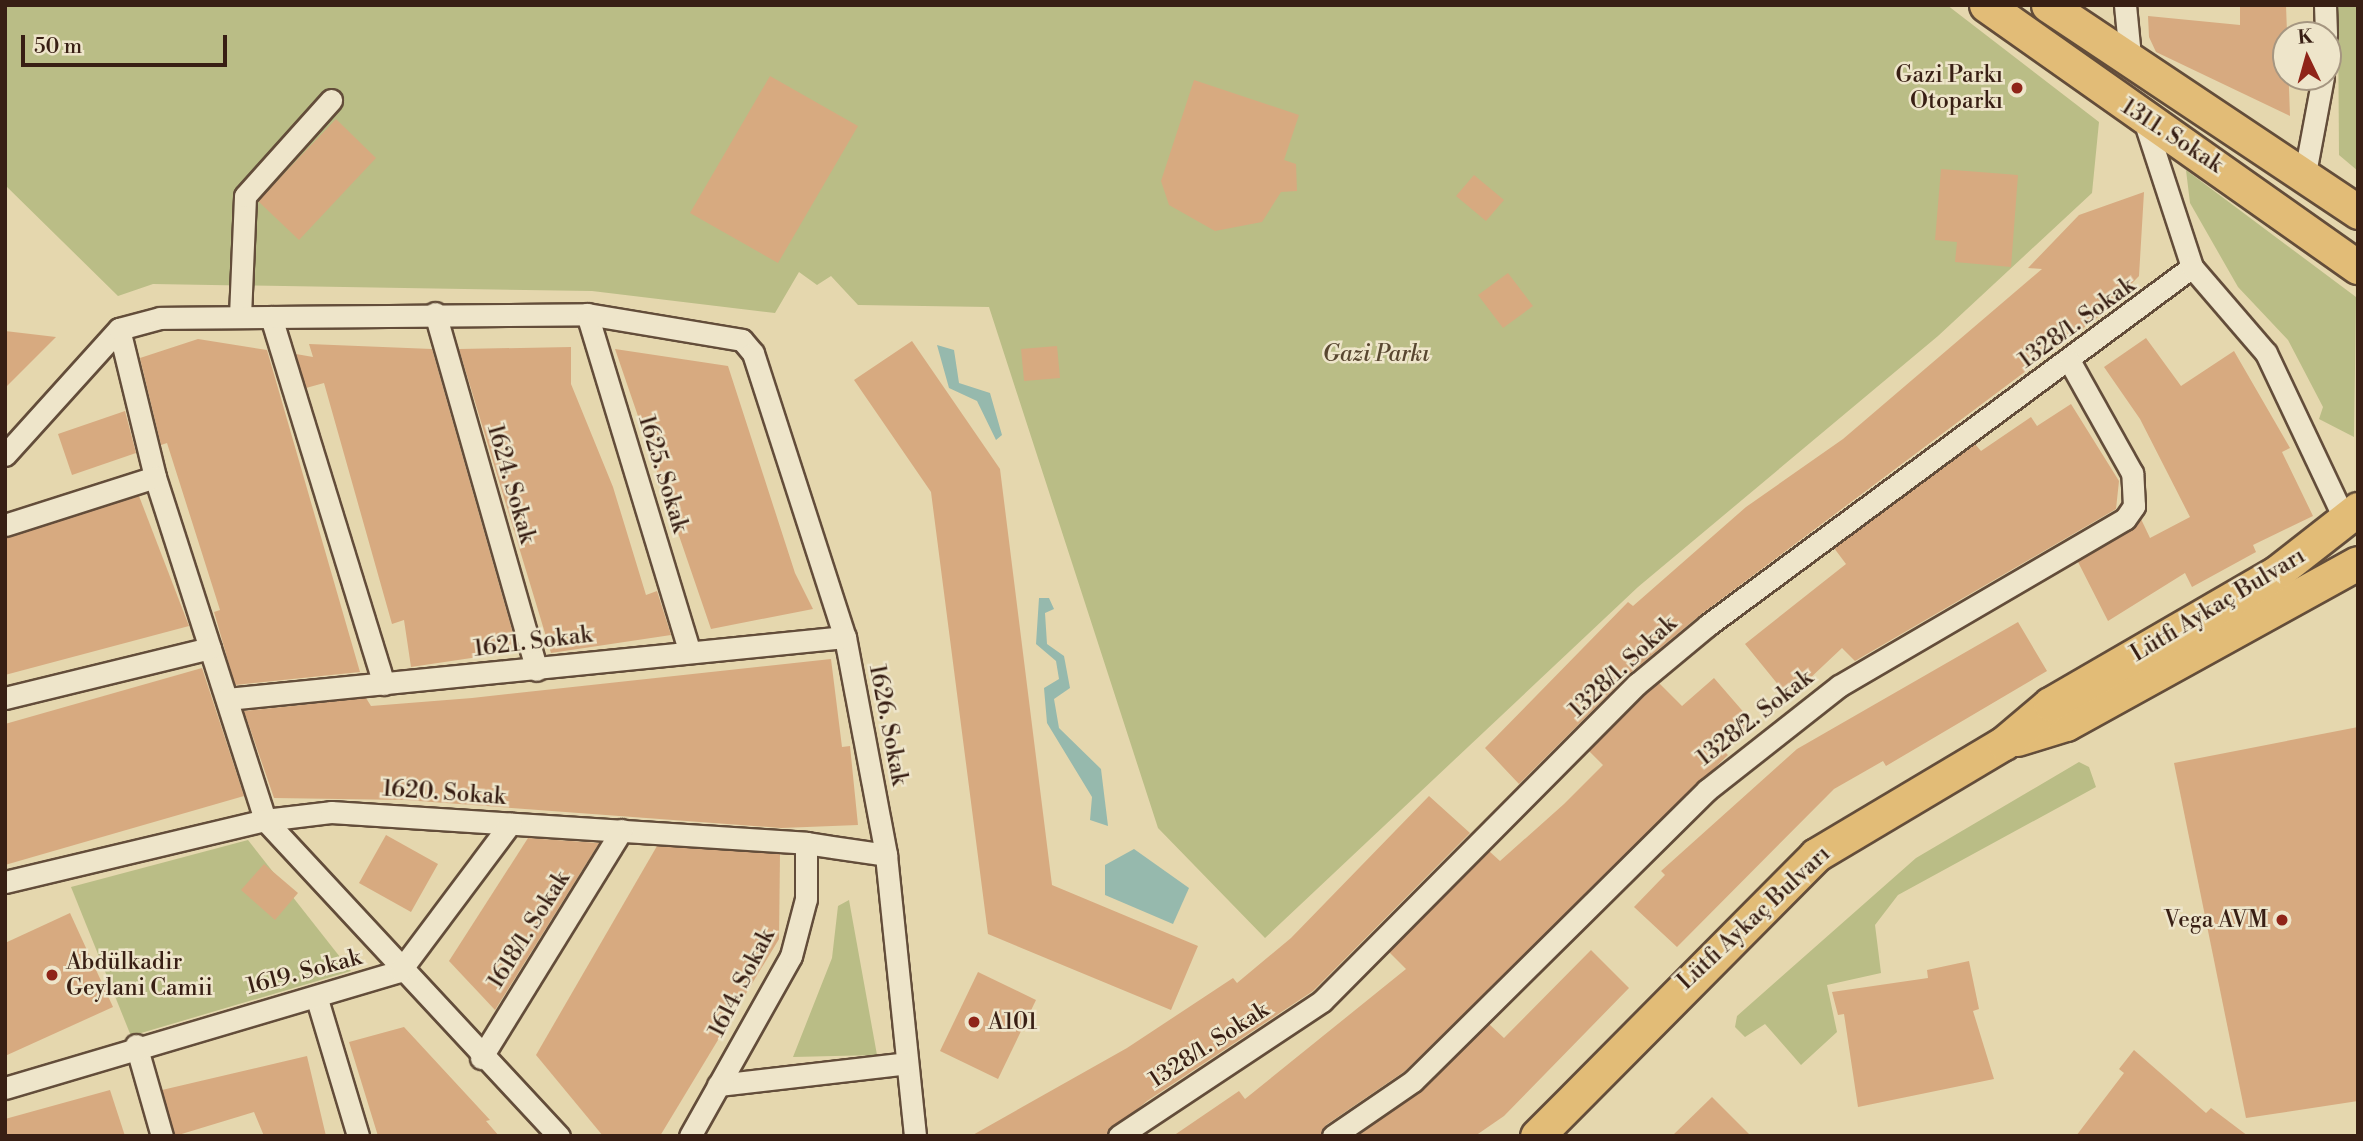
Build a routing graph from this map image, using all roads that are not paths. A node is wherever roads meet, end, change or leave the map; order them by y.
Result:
1 (1986, 5) edge
2 (2048, 5) edge
3 (2125, 5) edge
4 (2131, 66) junction
5 (2320, 91) edge
6 (331, 100) dead end
7 (2144, 120) junction
8 (2305, 173) junction
9 (2358, 212) edge
10 (2192, 267) junction
11 (2358, 267) edge
12 (435, 313) junction
13 (587, 314) junction
14 (240, 316) junction
15 (271, 317) junction
16 (119, 329) junction
17 (2070, 362) junction
18 (5, 455) edge
19 (155, 477) junction
20 (2352, 516) edge
21 (5, 525) edge
22 (2358, 563) edge
23 (845, 637) junction
24 (210, 648) junction
25 (689, 649) junction
26 (537, 670) junction
27 (384, 684) junction
28 (5, 698) edge
29 (227, 699) junction
30 (2004, 743) junction
31 (265, 820) junction
32 (510, 824) junction
33 (622, 830) junction
34 (806, 843) junction
35 (886, 855) junction
36 (5, 882) edge
37 (400, 971) junction
38 (317, 999) junction
39 (136, 1045) junction
40 (481, 1058) junction
41 (907, 1063) junction
42 (718, 1085) junction
43 (5, 1088) edge
44 (162, 1136) edge
45 (358, 1136) edge
46 (559, 1136) edge
47 (690, 1136) edge
48 (915, 1136) edge
49 (1119, 1136) edge
50 (1333, 1136) edge
51 (1537, 1136) edge

1 - 7 main road, 1311. Sokak
2 - 4 main road, 1311. Sokak
3 - 4 street
4 - 8 main road, 1311. Sokak
5 - 8 street
6 - 14 street
7 - 10 street
7 - 11 main road, 1311. Sokak
8 - 9 main road, 1311. Sokak
10 - 17 street, 1328/1. Sokak
10 - 20 street
12 - 13 street
12 - 15 street
12 - 26 street, 1624. Sokak
13 - 23 street, 1626. Sokak
13 - 25 street, 1625. Sokak
14 - 15 street
14 - 16 street
15 - 27 street
16 - 18 street
16 - 19 street
17 - 49 street, 1328/1. Sokak
17 - 50 street, 1328/2. Sokak
19 - 21 street
19 - 24 street
20 - 30 main road, Lütfi Aykaç Bulvarı
22 - 30 main road, Lütfi Aykaç Bulvarı
23 - 25 street, 1621. Sokak
23 - 35 street, 1626. Sokak
24 - 28 street
24 - 29 street
25 - 26 street, 1621. Sokak
26 - 27 street, 1621. Sokak
27 - 29 street, 1621. Sokak
29 - 31 street
30 - 51 main road, Lütfi Aykaç Bulvarı
31 - 32 street, 1620. Sokak
31 - 36 street, 1620. Sokak
31 - 37 street
32 - 33 street, 1620. Sokak
32 - 37 street
33 - 34 street, 1620. Sokak
33 - 40 street, 1618/1. Sokak
34 - 35 street, 1620. Sokak
34 - 42 street, 1614. Sokak
35 - 41 street, 1626. Sokak
37 - 38 street, 1619. Sokak
37 - 40 street
38 - 39 street, 1619. Sokak
38 - 45 street
39 - 43 street, 1619. Sokak
39 - 44 street
40 - 46 street
41 - 42 street
41 - 48 street, 1626. Sokak
42 - 47 street, 1614. Sokak

